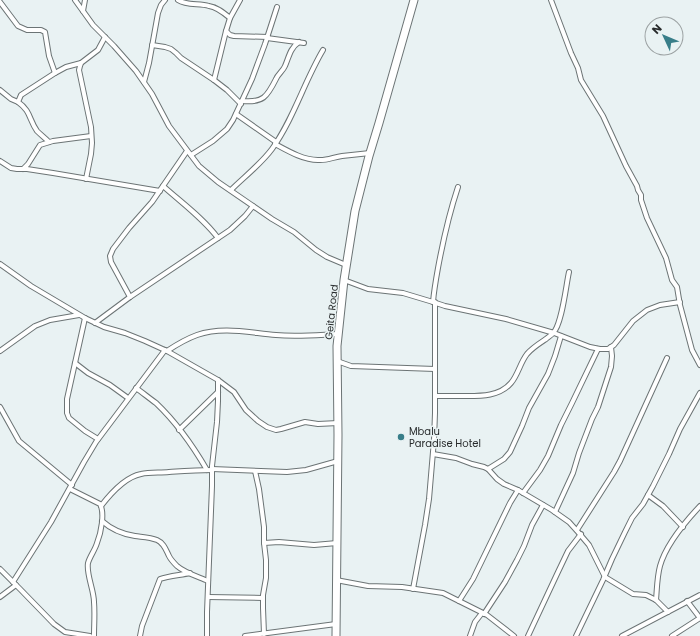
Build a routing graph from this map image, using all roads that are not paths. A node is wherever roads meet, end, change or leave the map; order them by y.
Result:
1 (75, 0) edge
2 (85, 0) edge
3 (178, 0) edge
4 (240, 0) edge
5 (414, 0) edge
6 (551, 0) edge
7 (163, 1) edge
8 (0, 2) edge
9 (277, 7) dead end
10 (83, 11) junction
11 (230, 18) junction
12 (226, 31) junction
13 (105, 37) junction
14 (268, 38) junction
15 (152, 45) junction
16 (323, 50) dead end
17 (81, 63) junction
18 (55, 73) junction
19 (214, 80) junction
20 (144, 82) junction
21 (0, 90) edge
22 (18, 102) junction
23 (241, 103) junction
24 (236, 114) junction
25 (91, 136) junction
26 (49, 142) junction
27 (276, 143) junction
28 (187, 151) junction
29 (370, 153) junction
30 (190, 155) junction
31 (0, 161) edge
32 (22, 169) junction
33 (86, 179) junction
34 (163, 186) junction
35 (458, 187) dead end
36 (231, 190) junction
37 (160, 191) junction
38 (253, 206) junction
39 (218, 238) junction
40 (0, 264) edge
41 (346, 265) junction
42 (569, 272) dead end
43 (344, 280) junction
44 (130, 297) junction
45 (434, 302) junction
46 (680, 302) junction
47 (79, 315) junction
48 (85, 318) junction
49 (95, 322) junction
50 (554, 333) junction
51 (338, 334) junction
52 (561, 336) junction
53 (611, 347) junction
54 (598, 349) junction
55 (166, 350) junction
56 (0, 351) edge
57 (667, 358) dead end
58 (337, 361) junction
59 (75, 363) junction
60 (700, 365) edge
61 (435, 369) junction
62 (218, 380) junction
63 (136, 388) junction
64 (218, 392) junction
65 (700, 393) edge
66 (435, 396) junction
67 (128, 398) junction
68 (0, 407) edge
69 (338, 423) junction
70 (179, 430) junction
71 (98, 439) junction
72 (432, 454) junction
73 (338, 461) junction
74 (488, 469) junction
75 (211, 470) junction
76 (255, 471) junction
77 (71, 487) junction
78 (518, 490) junction
79 (523, 493) junction
80 (648, 495) junction
81 (543, 505) junction
82 (101, 506) junction
83 (700, 506) edge
84 (555, 512) junction
85 (102, 521) junction
86 (683, 526) junction
87 (577, 530) junction
88 (581, 534) junction
89 (264, 543) junction
90 (337, 543) junction
91 (0, 569) edge
92 (190, 573) junction
93 (605, 577) junction
94 (336, 580) junction
95 (208, 581) junction
96 (15, 584) junction
97 (413, 589) junction
98 (700, 595) edge
99 (0, 597) edge
100 (208, 597) junction
101 (263, 598) junction
102 (656, 600) junction
103 (459, 601) junction
104 (687, 601) junction
105 (668, 612) junction
106 (483, 613) junction
107 (700, 618) edge
108 (336, 624) junction
109 (264, 634) junction
110 (75, 635) edge
111 (90, 636) edge
112 (94, 636) edge
113 (140, 636) edge
114 (207, 636) edge
115 (245, 636) edge
116 (336, 636) edge
117 (470, 636) edge
118 (514, 636) edge
119 (528, 636) edge
120 (576, 636) edge
121 (622, 636) edge
122 (672, 636) edge

1 - 10 street
2 - 10 street
3 - 11 street
4 - 11 street
5 - 29 highway, Geita Road
6 - 46 street
7 - 15 street
8 - 18 street
9 - 14 street
10 - 13 street
11 - 12 street
12 - 14 street
12 - 19 street
13 - 17 street
13 - 20 street
14 - 23 street
14 - 23 street
15 - 19 street
15 - 20 street
16 - 27 street
17 - 18 street
17 - 25 street
18 - 22 street
19 - 23 street
20 - 28 street
21 - 22 street
22 - 26 street
23 - 24 street
24 - 27 street
24 - 30 street
25 - 26 street
25 - 33 street
26 - 32 street
27 - 29 street
27 - 36 street
28 - 30 street
28 - 34 street
29 - 41 highway, Geita Road
30 - 36 street
31 - 32 street
32 - 33 street
33 - 37 street
34 - 37 street
34 - 39 street
35 - 45 street
36 - 38 street
37 - 44 street
38 - 39 street
38 - 41 street
39 - 44 street
40 - 47 street
41 - 43 highway, Geita Road
42 - 50 street
43 - 45 street
43 - 51 highway, Geita Road
44 - 49 street
45 - 50 street
45 - 61 street
46 - 53 street
46 - 60 street
47 - 48 street
47 - 56 street
48 - 49 street
48 - 59 street
49 - 55 street
50 - 52 street
50 - 66 street
51 - 55 street
51 - 58 highway, Geita Road
52 - 54 street
52 - 74 street
53 - 54 street
53 - 84 street
54 - 79 street
55 - 62 street
55 - 63 street
57 - 87 street
58 - 61 street
58 - 69 highway, Geita Road
59 - 67 street
59 - 71 street
61 - 66 street
62 - 64 street
62 - 69 street
63 - 67 street
63 - 70 street
64 - 70 street
64 - 75 street
65 - 80 street
66 - 72 street
67 - 71 street
68 - 77 street
69 - 73 highway, Geita Road
70 - 75 street
71 - 77 street
72 - 74 street
72 - 97 street
73 - 76 street
73 - 90 highway, Geita Road
74 - 78 street
75 - 76 street
75 - 82 street
75 - 95 street
76 - 89 street
77 - 82 street
77 - 96 street
78 - 79 street
78 - 103 street
79 - 81 street
80 - 86 street
80 - 93 street
81 - 84 street
81 - 106 street
82 - 85 street
83 - 86 street
84 - 87 street
85 - 92 street
85 - 112 street
86 - 102 street
87 - 88 street
88 - 93 street
88 - 119 street
89 - 90 street
89 - 101 street
90 - 94 highway, Geita Road
91 - 96 street
92 - 95 street
92 - 113 street
93 - 102 street
93 - 120 street
94 - 97 street
94 - 108 highway, Geita Road
95 - 100 street
96 - 99 street
96 - 110 street
97 - 103 street
98 - 104 street
100 - 101 street
100 - 114 street
101 - 109 street
102 - 105 street
103 - 106 street
104 - 105 street
104 - 107 street
105 - 121 street
106 - 117 street
106 - 118 street
107 - 122 street
108 - 109 street
108 - 116 highway, Geita Road
109 - 115 street
110 - 111 street

